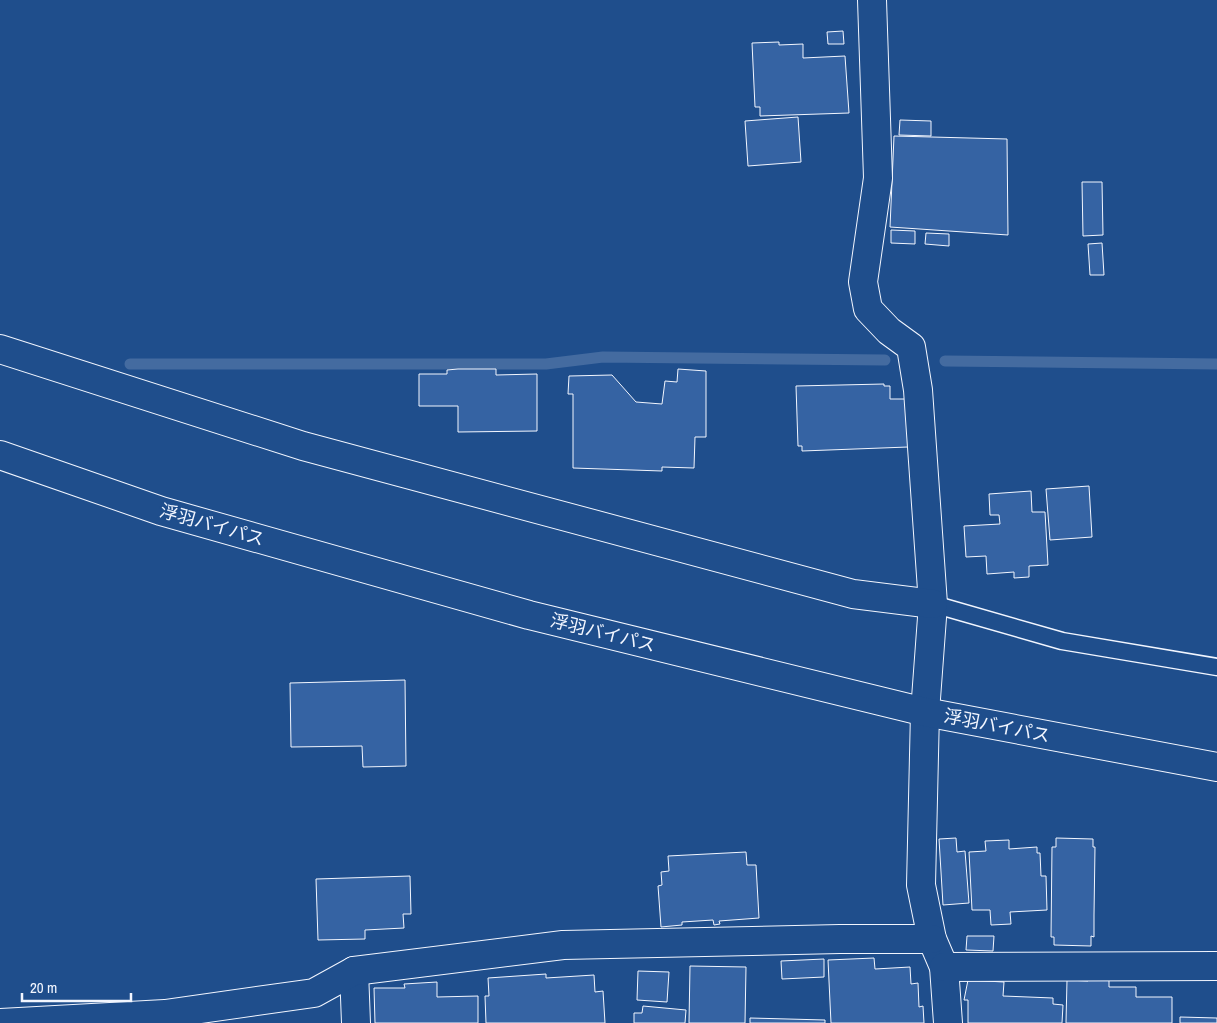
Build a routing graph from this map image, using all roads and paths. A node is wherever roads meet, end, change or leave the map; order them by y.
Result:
1 (872, 0) edge
2 (0, 349) edge
3 (0, 455) edge
4 (933, 604) junction
5 (1217, 667) edge
6 (925, 712) junction
7 (1217, 767) edge
8 (932, 939) junction
9 (1217, 966) edge
10 (944, 967) junction
11 (354, 971) junction
12 (0, 1023) edge
13 (356, 1023) edge
14 (948, 1023) edge

1 - 4 main road
2 - 4 main road
3 - 6 main road, 浮羽バイパス
4 - 5 lane
4 - 6 main road
6 - 7 main road, 浮羽バイパス
6 - 8 main road
8 - 10 main road
8 - 11 main road
9 - 10 main road
10 - 14 main road
11 - 12 main road
11 - 13 main road

